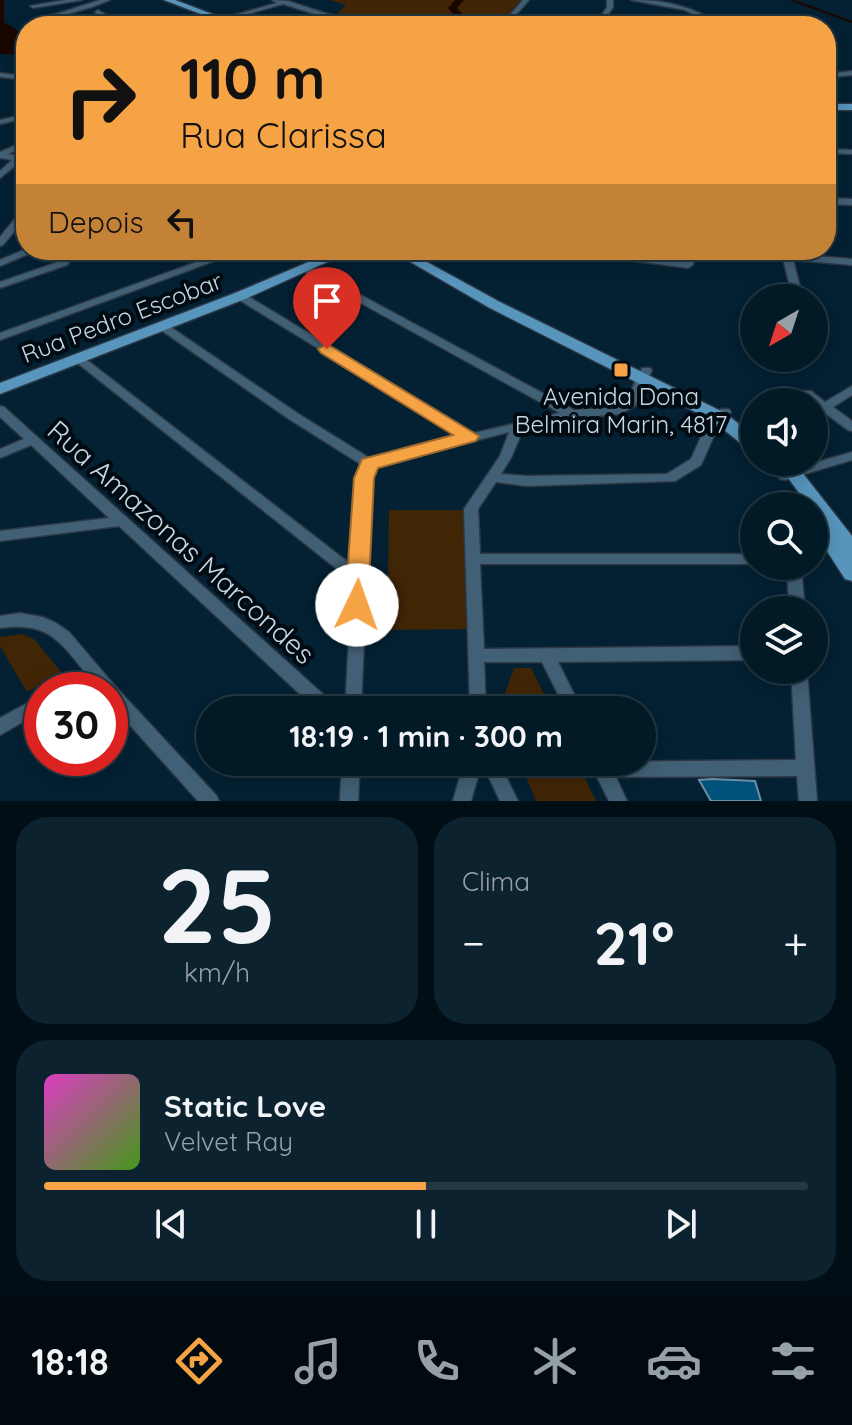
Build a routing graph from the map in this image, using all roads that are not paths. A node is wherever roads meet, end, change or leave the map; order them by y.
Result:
1 (107, 0) edge
2 (168, 0) edge
3 (275, 0) edge
4 (293, 0) edge
5 (526, 0) edge
6 (634, 0) edge
7 (85, 3) edge
8 (283, 3) junction
9 (33, 6) dead end
10 (101, 15) joint
11 (48, 16) edge
12 (96, 16) edge
13 (214, 16) edge
14 (234, 16) edge
15 (332, 16) edge
16 (512, 16) edge
17 (705, 16) edge
18 (0, 75) edge
19 (15, 77) joint
20 (0, 85) edge
21 (16, 223) edge
22 (0, 243) edge
23 (212, 260) edge
24 (324, 260) edge
25 (414, 260) edge
26 (658, 260) edge
27 (689, 260) edge
28 (788, 260) edge
29 (830, 260) edge
30 (852, 262) edge
31 (64, 263) dead end
32 (305, 268) junction
33 (794, 284) edge
34 (0, 285) edge
35 (240, 296) junction
36 (162, 326) junction
37 (0, 337) edge
38 (79, 359) junction
39 (645, 374) junction
40 (0, 389) edge
41 (852, 390) edge
42 (828, 405) edge
43 (828, 407) edge
44 (0, 410) edge
45 (572, 414) junction
46 (722, 414) junction
47 (740, 424) edge
48 (518, 426) junction
49 (852, 427) edge
50 (740, 431) edge
51 (470, 436) junction
52 (32, 440) junction
53 (0, 454) edge
54 (852, 456) edge
55 (828, 461) edge
56 (369, 464) junction
57 (491, 477) junction
58 (121, 521) junction
59 (828, 526) edge
60 (0, 536) edge
61 (828, 538) edge
62 (852, 550) edge
63 (473, 559) junction
64 (740, 559) edge
65 (852, 574) edge
66 (358, 578) junction
67 (0, 622) edge
68 (740, 653) edge
69 (546, 654) junction
70 (477, 656) junction
71 (93, 672) edge
72 (800, 684) edge
73 (314, 696) edge
74 (354, 696) edge
75 (478, 696) edge
76 (567, 696) edge
77 (128, 710) edge
78 (24, 713) edge
79 (0, 727) edge
80 (656, 766) edge
81 (804, 768) junction
82 (350, 776) edge
83 (469, 776) edge
84 (497, 776) edge
85 (606, 776) edge
86 (210, 801) edge
87 (349, 801) edge
88 (462, 801) edge
89 (509, 801) edge
90 (618, 801) edge
91 (808, 801) edge

1 - 7 street
2 - 13 main road
3 - 8 street
4 - 8 street
5 - 16 street
6 - 17 street
7 - 9 street
7 - 10 street
7 - 11 street
8 - 14 street
8 - 15 street
10 - 12 street
18 - 19 street
19 - 20 street
21 - 22 street
23 - 37 street
24 - 32 main road, Rua Pedro Escobar
25 - 39 main road
26 - 27 street
28 - 33 street
29 - 30 street
31 - 34 street
32 - 35 main road, Rua Pedro Escobar
32 - 45 street
35 - 36 main road, Rua Pedro Escobar
35 - 51 street
36 - 38 main road, Rua Pedro Escobar
36 - 56 street
38 - 40 main road, Rua Pedro Escobar
38 - 66 street
39 - 45 street
39 - 46 main road
41 - 42 street
43 - 49 street
44 - 52 street, Rua Amazonas Marcondes
45 - 48 street
46 - 47 main road
46 - 50 main road
46 - 57 street
48 - 51 street
48 - 57 street
51 - 56 street
52 - 53 street
52 - 58 street, Rua Amazonas Marcondes
54 - 55 street
56 - 66 street
57 - 63 street
58 - 60 street
58 - 73 street, Rua Amazonas Marcondes
59 - 62 main road
61 - 65 main road
63 - 64 street
63 - 70 street
66 - 74 street
67 - 71 street
68 - 69 street
69 - 70 street
69 - 76 street
70 - 75 street
72 - 81 street
77 - 86 street
78 - 79 street
80 - 81 street
81 - 91 street
82 - 87 street
83 - 88 street
84 - 89 street
85 - 90 street

